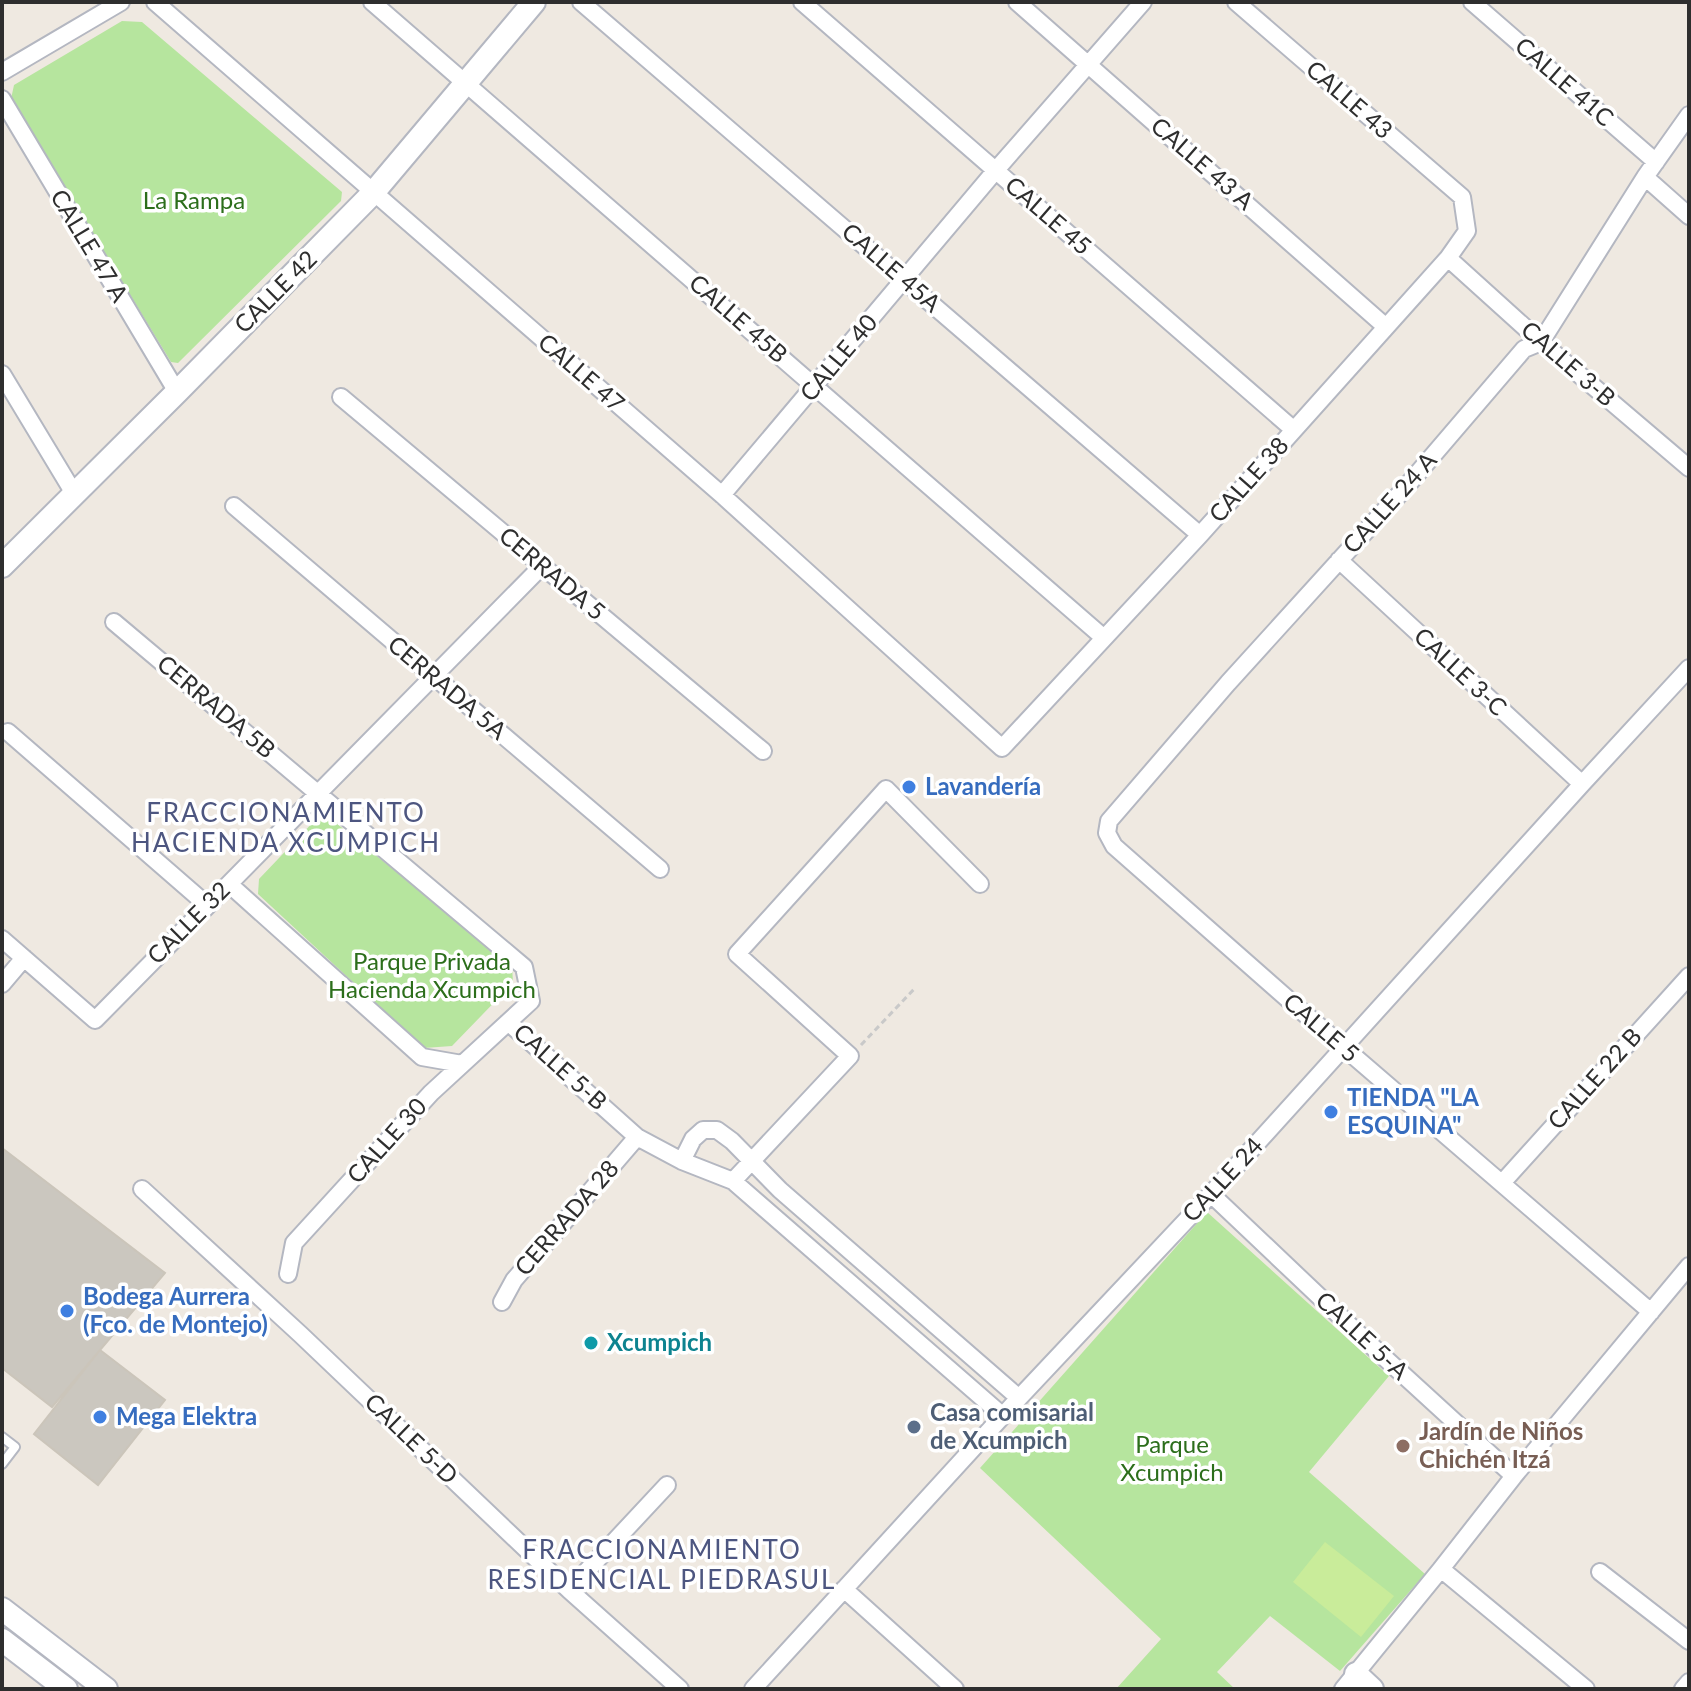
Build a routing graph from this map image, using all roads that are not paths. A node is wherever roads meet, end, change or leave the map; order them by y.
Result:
1 (121, 2) edge
2 (155, 2) edge
3 (372, 2) edge
4 (534, 2) edge
5 (581, 2) edge
6 (802, 2) edge
7 (1017, 2) edge
8 (1143, 2) edge
9 (1236, 2) edge
10 (1472, 2) edge
11 (1089, 65) junction
12 (2, 72) edge
13 (467, 83) junction
14 (2, 99) edge
15 (1689, 115) edge
16 (1656, 162) junction
17 (996, 170) junction
18 (1645, 177) junction
19 (373, 193) junction
20 (1462, 197) joint
21 (1689, 216) edge
22 (1448, 258) junction
23 (904, 279) junction
24 (1386, 327) junction
25 (1541, 342) junction
26 (2, 374) edge
27 (815, 386) junction
28 (177, 392) junction
29 (341, 397) dead end
30 (1294, 430) junction
31 (1689, 468) edge
32 (75, 495) junction
33 (722, 495) junction
34 (234, 506) dead end
35 (1200, 535) junction
36 (1339, 560) junction
37 (2, 566) edge
38 (542, 566) junction
39 (114, 622) dead end
40 (1104, 638) junction
41 (1689, 668) edge
42 (433, 676) junction
43 (8, 732) dead end
44 (1002, 748) joint
45 (763, 751) dead end
46 (1582, 784) junction
47 (318, 793) junction
48 (1107, 833) joint
49 (660, 869) dead end
50 (229, 884) junction
51 (980, 884) dead end
52 (207, 905) junction
53 (2, 939) edge
54 (24, 958) junction
55 (1689, 976) edge
56 (2, 984) edge
57 (508, 1022) junction
58 (1344, 1048) junction
59 (462, 1064) junction
60 (637, 1137) junction
61 (682, 1161) junction
62 (751, 1162) junction
63 (733, 1181) junction
64 (1502, 1183) junction
65 (142, 1189) dead end
66 (1211, 1194) junction
67 (1689, 1266) edge
68 (288, 1274) dead end
69 (502, 1302) dead end
70 (1651, 1312) junction
71 (1019, 1398) junction
72 (1003, 1416) junction
73 (2, 1437) edge
74 (2, 1464) edge
75 (1514, 1476) junction
76 (667, 1485) dead end
77 (1441, 1569) junction
78 (1600, 1572) dead end
79 (844, 1589) junction
80 (569, 1590) junction
81 (2, 1609) edge
82 (2, 1640) edge
83 (1689, 1641) edge
84 (1689, 1682) edge
85 (1357, 1684) edge
86 (66, 1689) edge
87 (106, 1689) edge
88 (680, 1689) edge
89 (753, 1689) edge
90 (955, 1689) edge
91 (1586, 1689) edge
92 (1683, 1689) edge

1 - 12 street
2 - 19 street, CALLE 47
3 - 13 street, CALLE 45B
4 - 13 street, CALLE 42
5 - 23 street, CALLE 45A
6 - 17 street, CALLE 45
7 - 11 street, CALLE 43 A
8 - 11 street, CALLE 40
9 - 20 street, CALLE 43
10 - 16 street, CALLE 41C
11 - 17 street, CALLE 40
11 - 24 street, CALLE 43 A
13 - 19 street, CALLE 42
13 - 27 street, CALLE 45B
14 - 28 street, CALLE 47 A
15 - 16 street, CALLE 24 A
16 - 18 street, CALLE 24 A
17 - 23 street, CALLE 40
17 - 30 street, CALLE 45
18 - 21 street
18 - 25 street, CALLE 24 A
19 - 28 street, CALLE 42
19 - 33 street, CALLE 47
20 - 22 street, CALLE 38
22 - 24 street, CALLE 38
22 - 25 street, CALLE 3-B
23 - 27 street, CALLE 40
23 - 35 street, CALLE 45A
24 - 30 street, CALLE 38
25 - 31 street, CALLE 3-B
25 - 36 street, CALLE 24 A
26 - 32 street
27 - 33 street, CALLE 40
27 - 40 street, CALLE 45B
28 - 32 street, CALLE 42
29 - 38 street, CERRADA 5
30 - 35 street, CALLE 38
32 - 37 street, CALLE 42
33 - 44 street, CALLE 47
34 - 42 street, CERRADA 5A
35 - 40 street, CALLE 38
36 - 46 street, CALLE 3-C
36 - 48 street, CALLE 24 A
38 - 42 street, CALLE 32
38 - 45 street, CERRADA 5
39 - 47 street, CERRADA 5B
40 - 44 street, CALLE 38
41 - 46 street, CALLE 24
42 - 47 street, CALLE 32
42 - 49 street, CERRADA 5A
43 - 52 street
46 - 58 street, CALLE 24
47 - 50 street, CALLE 32
47 - 57 street, CALLE 5-B
48 - 58 street, CALLE 5
50 - 52 street, CALLE 32
50 - 59 street
51 - 62 street
52 - 54 street, CALLE 32
53 - 54 street
54 - 56 street
55 - 64 street, CALLE 22 B
57 - 59 street, CALLE 30
57 - 60 street, CALLE 5-B
58 - 64 street, CALLE 5
58 - 66 street, CALLE 24
59 - 68 street, CALLE 30
60 - 61 street, CALLE 5-B
60 - 69 street, CERRADA 28
61 - 62 street
61 - 63 street, CALLE 5-B
62 - 63 street
62 - 71 street
63 - 72 street, CALLE 5-B
64 - 70 street, CALLE 5
65 - 80 street, CALLE 5-D
66 - 71 street, CALLE 24
66 - 75 street, CALLE 5-A
67 - 70 street
70 - 75 street
71 - 72 street, CALLE 24
72 - 79 street, CALLE 24
73 - 74 lane
75 - 77 street
76 - 80 street
77 - 85 street
77 - 91 street
78 - 83 street
79 - 89 street, CALLE 24
79 - 90 street
80 - 88 street, CALLE 5-D
81 - 87 street
82 - 86 street
84 - 92 street

